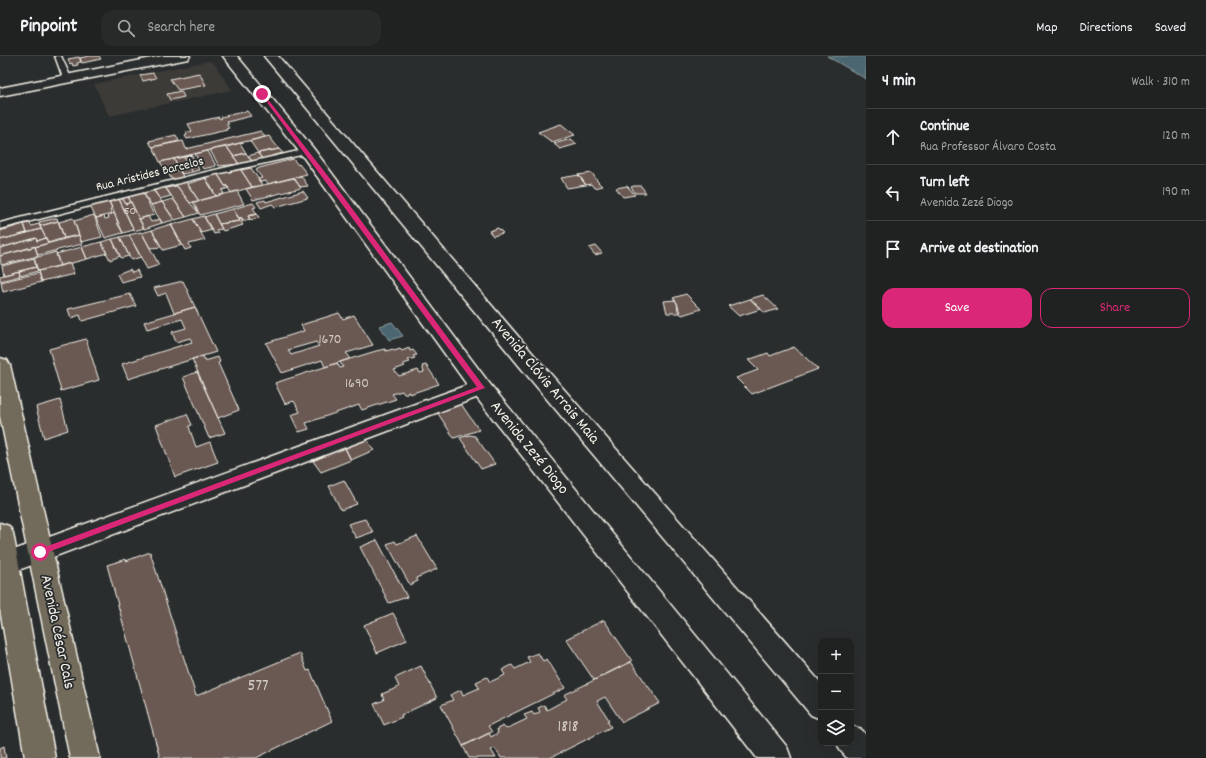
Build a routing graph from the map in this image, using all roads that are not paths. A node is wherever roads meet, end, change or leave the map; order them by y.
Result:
1 (58, 56) edge
2 (183, 56) edge
3 (230, 56) edge
4 (271, 56) edge
5 (67, 78) junction
6 (0, 92) edge
7 (307, 151) junction
8 (0, 226) edge
9 (0, 365) edge
10 (482, 388) junction
11 (0, 533) edge
12 (40, 552) junction
13 (3, 565) edge
14 (818, 701) edge
15 (40, 758) edge
16 (85, 758) edge
17 (776, 758) edge

1 - 5 lane
2 - 5 main road
3 - 7 main road, Avenida Zezé Diogo
4 - 14 main road, Avenida Clóvis Arrais Maia
5 - 6 main road
7 - 8 lane, Rua Aristides Barcelos
7 - 10 main road, Avenida Zezé Diogo
9 - 12 main road, Avenida César Cals
10 - 12 main road
10 - 17 main road, Avenida Zezé Diogo
11 - 13 main road
12 - 13 main road
12 - 16 main road, Avenida César Cals
13 - 15 main road

